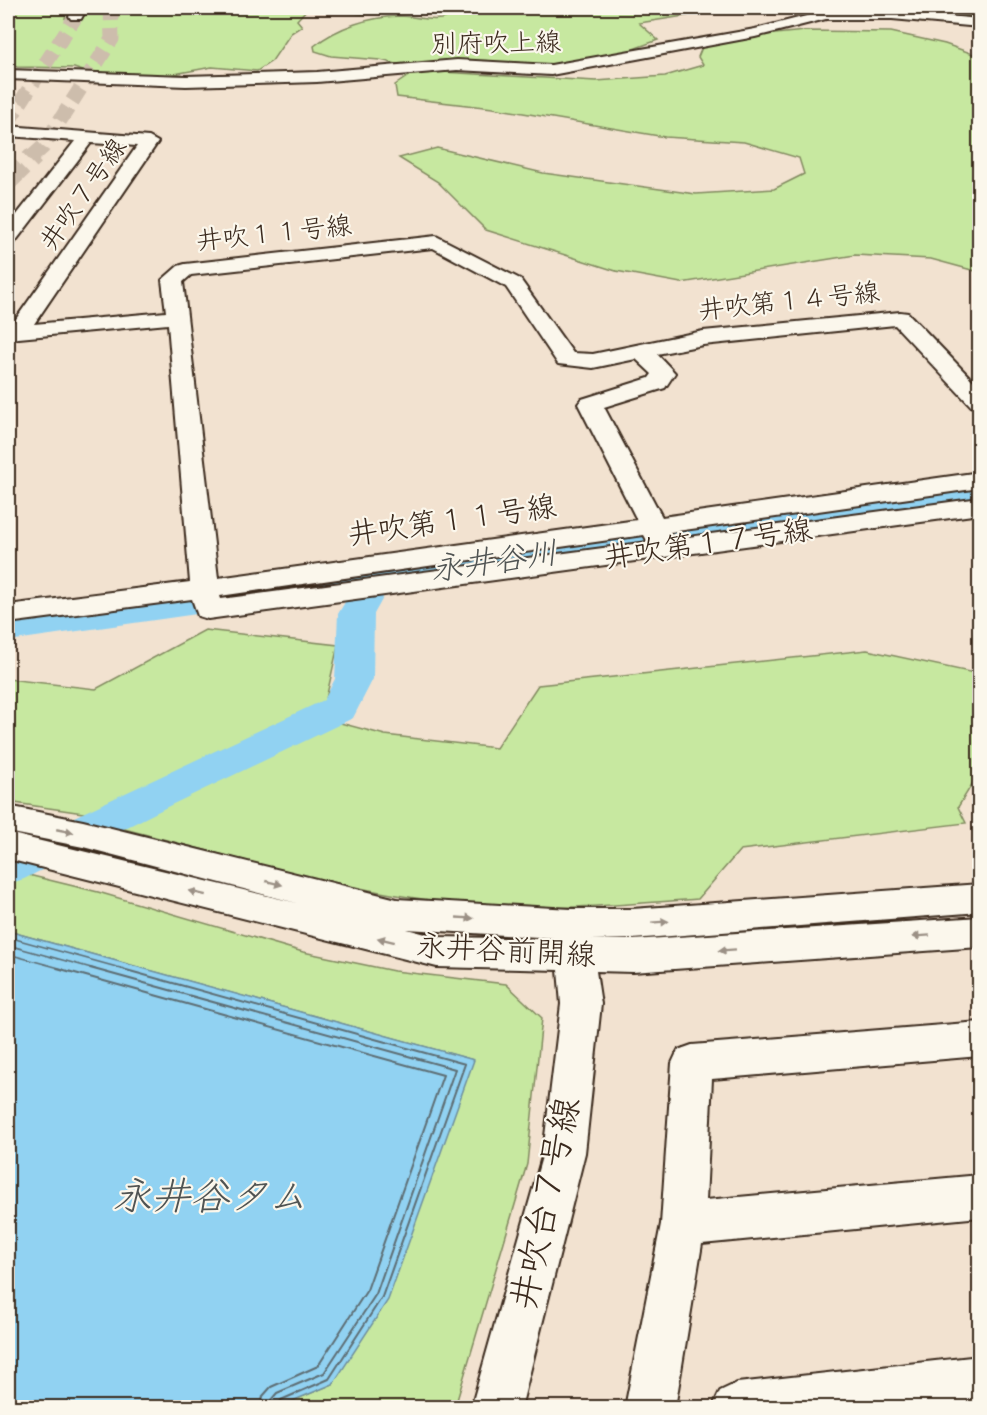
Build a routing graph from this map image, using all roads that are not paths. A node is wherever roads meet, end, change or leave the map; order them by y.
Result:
1 (980, 23) edge
2 (8, 75) edge
3 (8, 131) edge
4 (86, 138) junction
5 (8, 237) edge
6 (178, 317) junction
7 (13, 333) edge
8 (641, 351) junction
9 (980, 402) edge
10 (980, 480) edge
11 (980, 506) edge
12 (652, 524) junction
13 (665, 549) junction
14 (206, 597) junction
15 (8, 614) edge
16 (8, 819) edge
17 (8, 846) edge
18 (980, 898) edge
19 (980, 932) edge
20 (573, 940) junction
21 (980, 1039) edge
22 (980, 1196) edge
23 (683, 1224) junction
24 (980, 1380) edge
25 (496, 1407) edge
26 (650, 1407) edge
27 (737, 1407) edge

1 - 2 street, 別府吹上線
3 - 4 street, 井吹７号線
4 - 5 street
4 - 7 street, 井吹７号線
6 - 7 street
6 - 8 street, 井吹１１号線
6 - 14 street
8 - 9 street, 井吹第１４号線
8 - 12 street
10 - 12 street, 井吹第１１号線
11 - 13 street, 井吹第１７号線
12 - 13 street
12 - 14 street, 井吹第１１号線
13 - 14 street, 井吹第１７号線
14 - 15 street
16 -> 20 street, 永井谷前開線
20 -> 17 street, 永井谷前開線
20 -> 18 street, 永井谷前開線
19 -> 20 street, 永井谷前開線
20 - 25 street, 井吹台７号線
21 - 23 street
22 - 23 street
23 - 26 street
24 - 27 street

